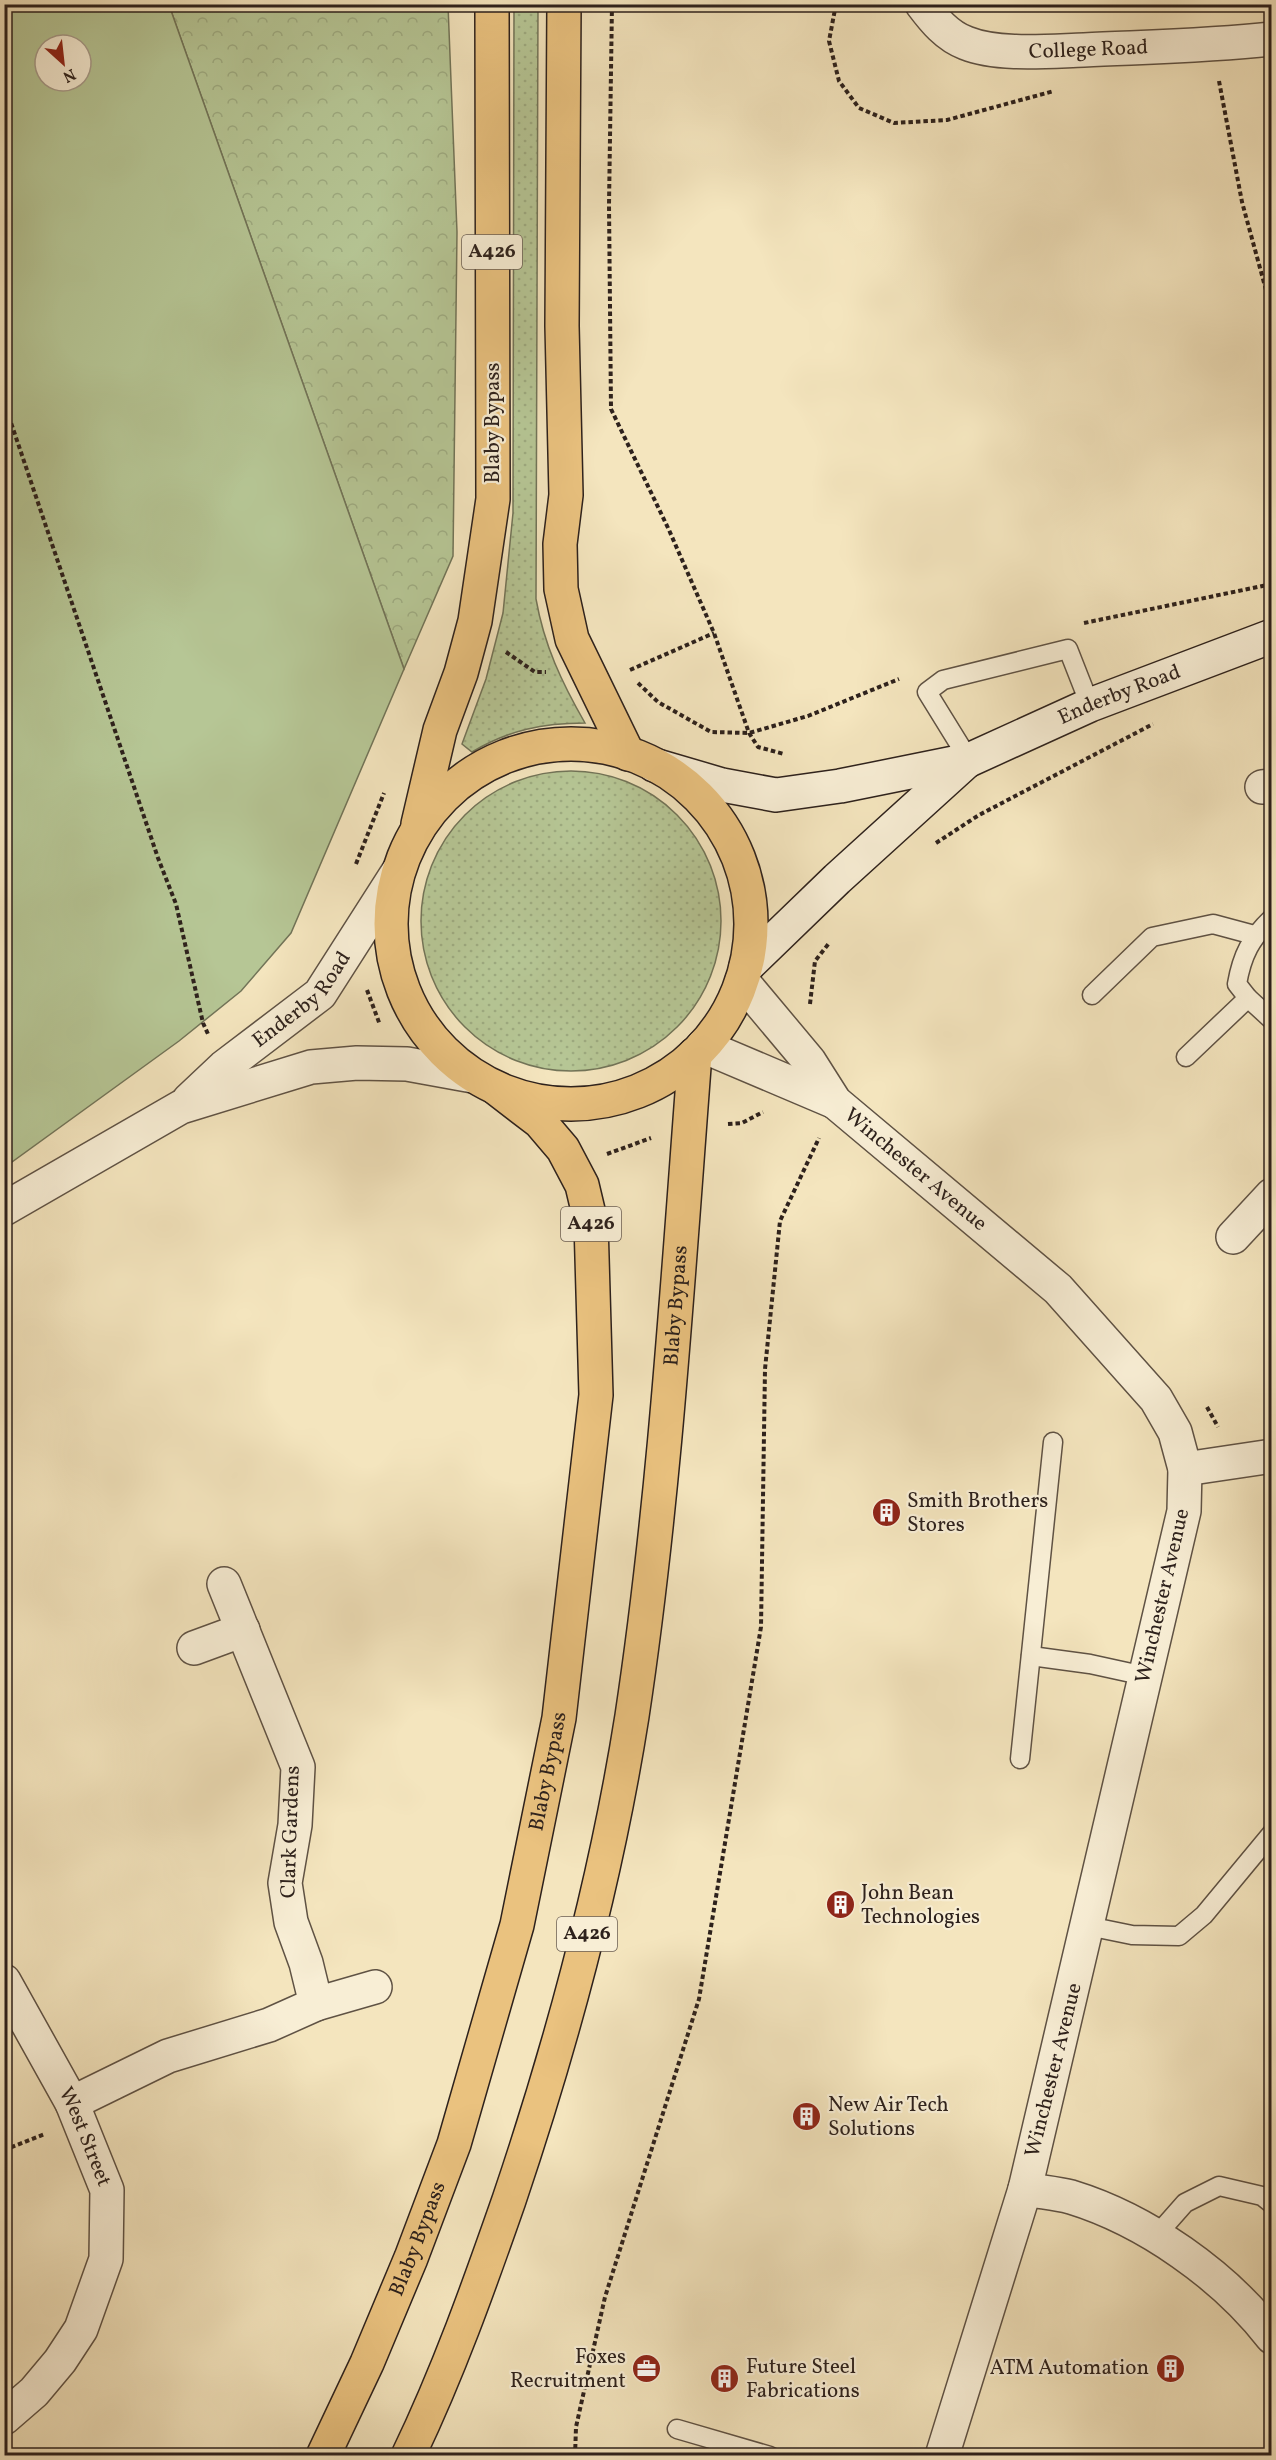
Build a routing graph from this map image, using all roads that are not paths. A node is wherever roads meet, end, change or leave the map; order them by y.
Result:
1 (492, 4) edge
2 (564, 4) edge
3 (922, 4) edge
4 (1272, 39) edge
5 (1272, 636) edge
6 (1090, 705) junction
7 (641, 759) junction
8 (969, 760) junction
9 (416, 831) junction
10 (398, 872) junction
11 (1272, 918) edge
12 (1254, 935) junction
13 (744, 974) junction
14 (1092, 995) dead end
15 (1248, 998) junction
16 (1272, 1020) edge
17 (699, 1050) junction
18 (1186, 1057) dead end
19 (485, 1082) junction
20 (835, 1102) junction
21 (181, 1107) junction
22 (1272, 1195) edge
23 (4, 1209) edge
24 (1233, 1237) dead end
25 (1053, 1442) dead end
26 (1272, 1456) edge
27 (1185, 1469) junction
28 (224, 1584) dead end
29 (243, 1630) junction
30 (194, 1648) dead end
31 (1030, 1656) junction
32 (1145, 1676) junction
33 (1020, 1759) dead end
34 (1272, 1833) edge
35 (1088, 1926) junction
36 (4, 1981) edge
37 (375, 1987) dead end
38 (315, 2004) junction
39 (72, 2103) junction
40 (1025, 2189) junction
41 (1272, 2204) edge
42 (1155, 2237) junction
43 (1272, 2337) edge
44 (4, 2418) edge
45 (677, 2428) dead end
46 (323, 2456) edge
47 (408, 2456) edge
48 (770, 2456) edge
49 (942, 2456) edge

1 - 9 main road, Blaby Bypass / A426
2 - 7 main road
3 - 4 street, College Road
5 - 6 street, Enderby Road
6 - 8 street, Enderby Road
6 - 8 lane
7 - 8 street
7 - 9 main road
7 - 13 main road
8 - 13 street
9 - 10 main road, Blaby Bypass
10 - 19 main road, Blaby Bypass
10 - 21 street, Enderby Road
11 - 12 lane
12 - 14 lane
12 - 15 lane
13 - 17 main road
13 - 20 street, Winchester Avenue
15 - 16 lane
15 - 18 lane
17 - 19 main road
17 - 20 street, Winchester Avenue
17 - 47 main road, Blaby Bypass / A426
19 - 21 street, Enderby Road
19 - 46 main road, Blaby Bypass / A426
20 - 27 street, Winchester Avenue
21 - 23 street, Enderby Road
22 - 24 street
25 - 31 lane
26 - 27 street
27 - 32 street, Winchester Avenue
28 - 29 street, Clark Gardens
29 - 30 street
29 - 38 street, Clark Gardens
31 - 32 lane
31 - 33 lane
32 - 35 street, Winchester Avenue
34 - 35 lane
35 - 40 street, Winchester Avenue
36 - 39 street, West Street
37 - 38 street
38 - 39 street
39 - 44 street, West Street
40 - 42 street
40 - 49 street, Winchester Avenue
41 - 42 lane
42 - 43 street
45 - 48 lane

